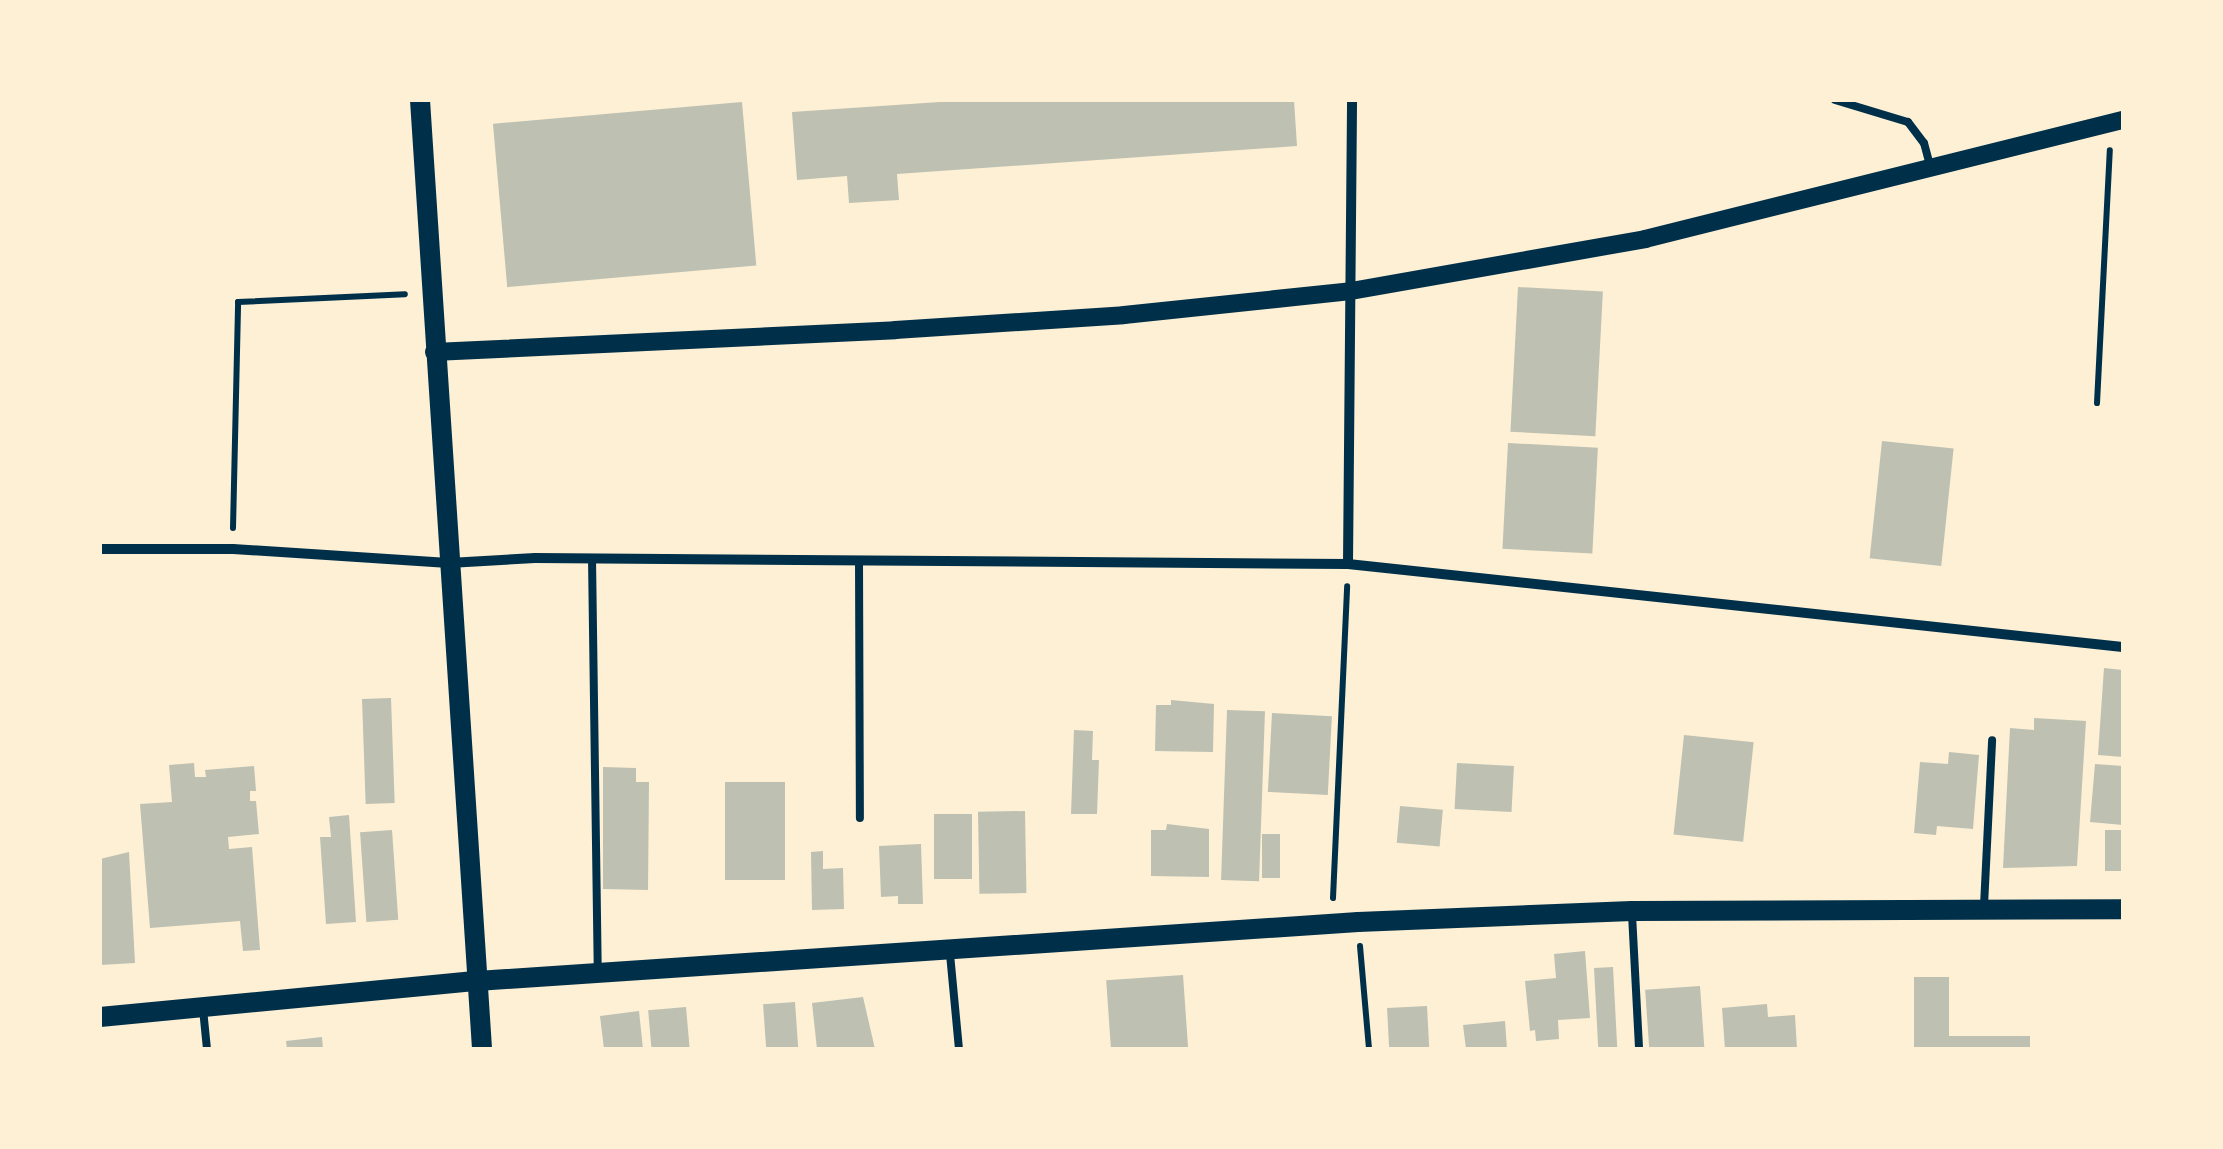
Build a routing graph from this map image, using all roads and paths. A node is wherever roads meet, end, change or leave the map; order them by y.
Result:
1 (420, 100) edge
2 (1352, 100) edge
3 (1835, 100) edge
4 (2117, 122) edge
5 (1930, 168) junction
6 (1351, 291) junction
7 (430, 293) junction
8 (434, 352) junction
9 (2097, 402) dead end
10 (100, 548) edge
11 (233, 549) junction
12 (592, 558) junction
13 (859, 560) junction
14 (449, 564) junction
15 (1348, 564) junction
16 (2123, 647) edge
17 (1992, 740) dead end
18 (860, 818) dead end
19 (1984, 909) junction
20 (2123, 909) edge
21 (1632, 911) junction
22 (1358, 922) junction
23 (1332, 923) junction
24 (950, 949) junction
25 (598, 973) junction
26 (477, 982) junction
27 (203, 1007) junction
28 (100, 1017) edge
29 (207, 1049) edge
30 (482, 1049) edge
31 (958, 1049) edge
32 (1369, 1049) edge
33 (1639, 1049) edge

1 - 7 main road
2 - 6 street
3 - 5 lane
4 - 5 street
4 - 9 path
5 - 6 street
6 - 8 street
6 - 15 street
7 - 8 main road
7 - 11 path
8 - 14 main road
10 - 11 street
11 - 14 street
12 - 13 street
12 - 14 street
12 - 25 lane
13 - 15 street
13 - 18 lane
14 - 26 main road
15 - 16 street
15 - 23 path
17 - 19 lane
19 - 20 main road
19 - 21 main road
21 - 22 main road
21 - 33 lane
22 - 23 main road
22 - 32 path
23 - 24 main road
24 - 25 main road
24 - 31 lane
25 - 26 main road
26 - 27 main road
26 - 30 main road
27 - 28 main road
27 - 29 lane

